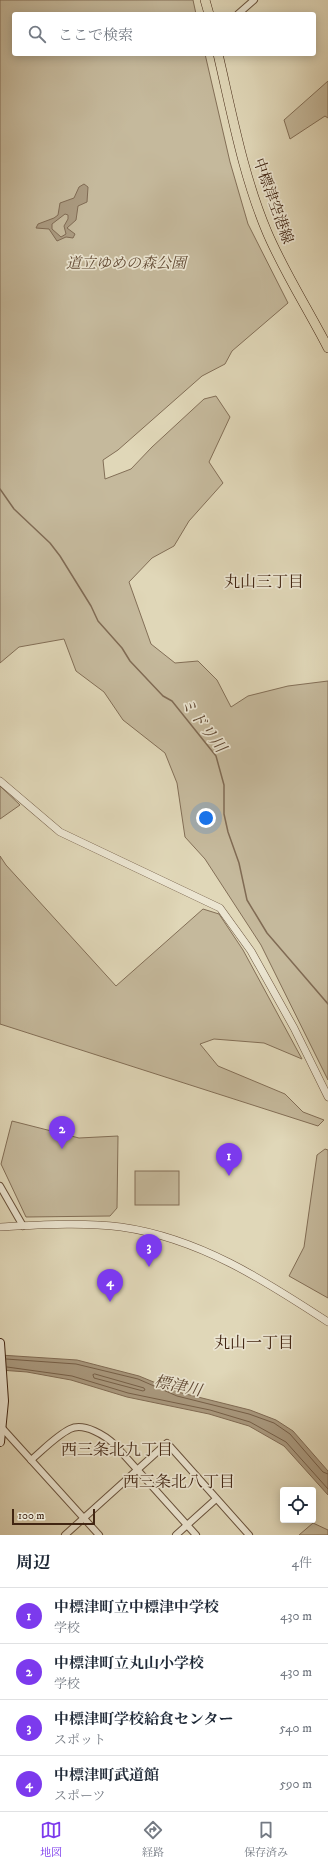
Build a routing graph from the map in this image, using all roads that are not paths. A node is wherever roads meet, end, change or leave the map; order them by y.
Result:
1 (206, 0) edge
2 (254, 0) edge
3 (209, 12) edge
4 (240, 12) edge
5 (218, 56) edge
6 (328, 348) edge
7 (0, 781) edge
8 (328, 1097) edge
9 (0, 1186) edge
10 (23, 1226) junction
11 (0, 1227) edge
12 (328, 1322) edge
13 (0, 1343) edge
14 (0, 1346) edge
15 (2, 1429) junction
16 (0, 1442) edge
17 (30, 1460) junction
18 (137, 1469) junction
19 (216, 1498) junction
20 (83, 1518) junction
21 (187, 1525) junction
22 (65, 1535) edge
23 (99, 1535) edge
24 (176, 1535) edge
25 (196, 1535) edge
26 (249, 1535) edge

1 - 3 main road
2 - 4 street
5 - 6 main road, 中標津空港線
7 - 8 street
9 - 10 street
10 - 11 street
10 - 12 street
13 - 14 main road
14 - 15 main road
15 - 16 main road
15 - 17 street
17 - 18 street
17 - 20 street
18 - 19 street
18 - 20 street
18 - 21 street
19 - 21 street
19 - 26 street
20 - 22 street
20 - 23 street
21 - 24 street
21 - 25 street

